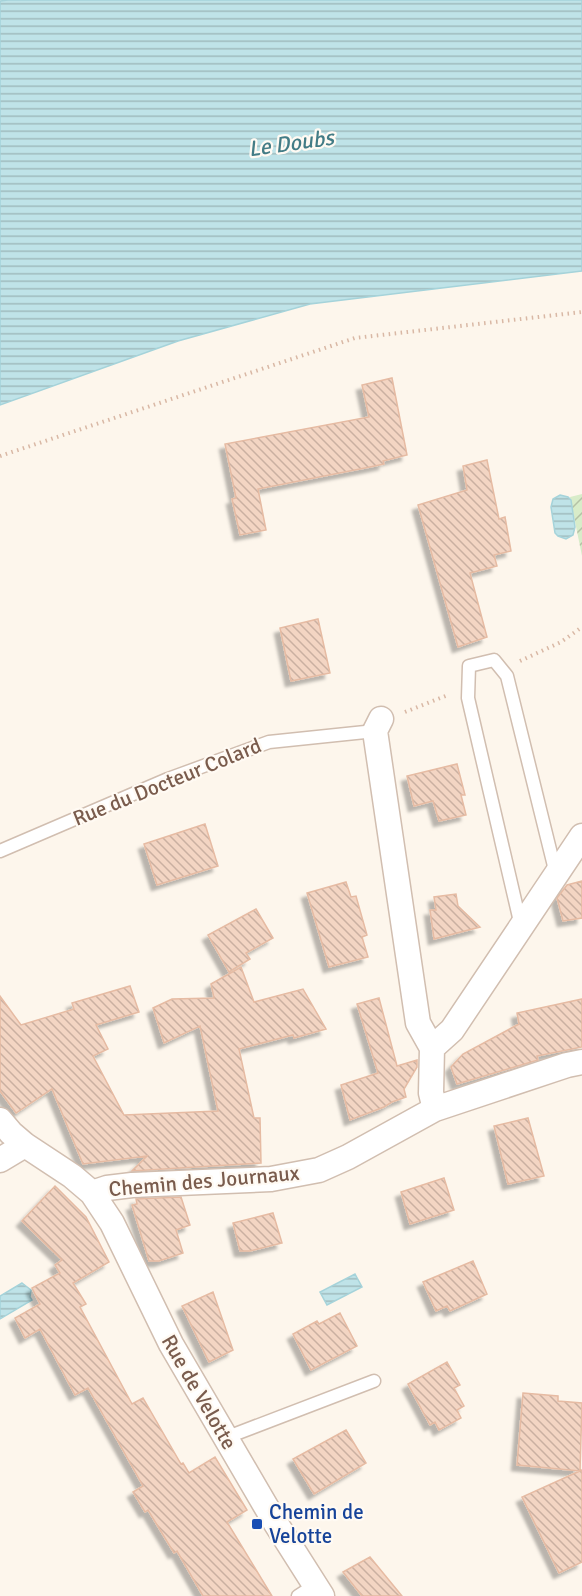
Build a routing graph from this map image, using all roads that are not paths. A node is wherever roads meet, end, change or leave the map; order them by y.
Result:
1 (378, 725) joint
2 (582, 837) edge
3 (0, 851) edge
4 (556, 875) junction
5 (521, 927) junction
6 (432, 1048) junction
7 (582, 1062) edge
8 (435, 1109) junction
9 (0, 1120) edge
10 (25, 1145) junction
11 (0, 1160) edge
12 (92, 1193) junction
13 (374, 1381) dead end
14 (225, 1438) junction
15 (312, 1592) edge

1 - 3 lane, Rue du Docteur Colard
1 - 6 street, Rue du Docteur Colard
2 - 4 street
4 - 5 street
4 - 5 lane
5 - 6 street
6 - 8 street, Rue du Docteur Colard
7 - 8 street, Chemin des Journaux
8 - 12 street, Chemin des Journaux
9 - 10 street, Rue de Velotte
10 - 11 street
10 - 12 street, Rue de Velotte
12 - 14 street, Rue de Velotte
13 - 14 lane
14 - 15 street, Rue de Velotte

